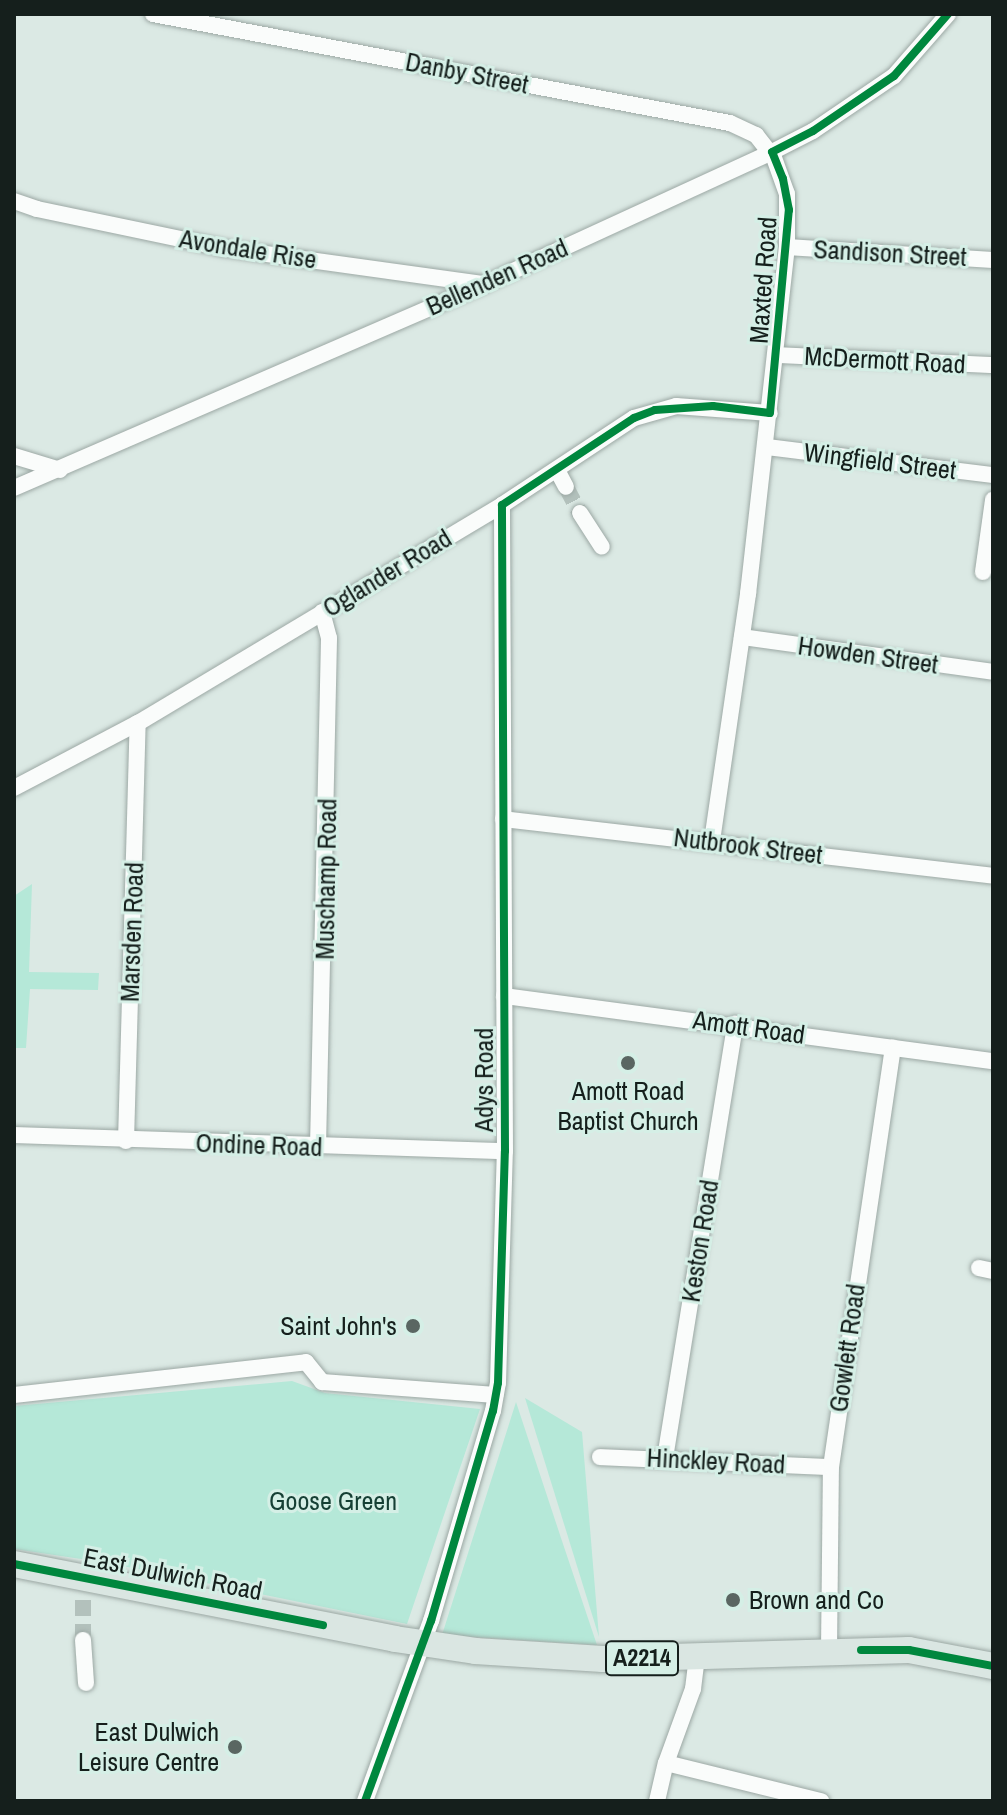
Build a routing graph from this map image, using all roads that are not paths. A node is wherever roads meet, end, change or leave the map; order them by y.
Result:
1 (153, 14) edge
2 (948, 14) edge
3 (771, 152) junction
4 (14, 201) edge
5 (787, 247) junction
6 (993, 260) edge
7 (485, 284) junction
8 (777, 355) junction
9 (993, 365) edge
10 (770, 413) junction
11 (767, 447) junction
12 (14, 456) edge
13 (60, 470) junction
14 (557, 470) junction
15 (993, 475) edge
16 (566, 487) tunnel mouth
17 (14, 488) edge
18 (993, 500) edge
19 (502, 505) junction
20 (580, 513) tunnel mouth
21 (602, 547) dead end
22 (983, 572) dead end
23 (322, 612) junction
24 (742, 637) junction
25 (993, 672) edge
26 (138, 723) junction
27 (14, 788) edge
28 (503, 819) junction
29 (712, 841) junction
30 (993, 876) edge
31 (504, 996) junction
32 (735, 1024) junction
33 (893, 1048) junction
34 (993, 1061) edge
35 (14, 1135) edge
36 (126, 1141) junction
37 (318, 1147) junction
38 (505, 1151) junction
39 (14, 1395) edge
40 (496, 1395) junction
41 (600, 1457) dead end
42 (665, 1458) junction
43 (831, 1467) junction
44 (14, 1564) edge
45 (83, 1640) tunnel mouth
46 (423, 1644) junction
47 (829, 1651) junction
48 (697, 1656) junction
49 (993, 1666) edge
50 (86, 1683) dead end
51 (666, 1763) junction
52 (365, 1801) edge
53 (657, 1801) edge
54 (821, 1801) edge

1 - 3 street, Danby Street
2 - 3 street, Bellenden Road
3 - 5 street, Maxted Road
3 - 7 street, Bellenden Road
4 - 7 street, Avondale Rise
5 - 6 street, Sandison Street
5 - 8 street, Maxted Road
7 - 13 street, Bellenden Road
8 - 9 street, McDermott Road
8 - 10 street, Maxted Road
10 - 11 street, Maxted Road
10 - 14 street, Oglander Road
11 - 15 street, Wingfield Street
11 - 24 street, Maxted Road
12 - 13 street
13 - 17 street, Bellenden Road
14 - 16 street
14 - 19 street, Oglander Road
18 - 22 street
19 - 23 street, Oglander Road
19 - 28 street, Adys Road
20 - 21 street
23 - 26 street, Oglander Road
23 - 37 street, Muschamp Road
24 - 25 street, Howden Street
24 - 29 street, Maxted Road
26 - 27 street, Oglander Road
26 - 36 street, Marsden Road
28 - 29 street, Nutbrook Street
28 - 31 street, Adys Road
29 - 30 street, Nutbrook Street
31 - 32 street, Amott Road
31 - 38 street, Adys Road
32 - 33 street, Amott Road
32 - 42 street, Keston Road
33 - 34 street, Amott Road
33 - 43 street, Gowlett Road
35 - 36 street, Ondine Road
36 - 37 street, Ondine Road
37 - 38 street, Ondine Road
38 - 40 street, Adys Road
39 - 40 street
40 - 46 street, Adys Road
41 - 42 street, Hinckley Road
42 - 43 street, Hinckley Road
43 - 47 street, Gowlett Road
44 - 46 main road, East Dulwich Road / A2214
45 - 50 street
46 - 48 main road, East Dulwich Road / A2214
46 - 52 street, Adys Road
47 - 48 main road, East Dulwich Road / A2214
47 - 49 main road, East Dulwich Road / A2214
48 - 51 street
51 - 53 street
51 - 54 street

